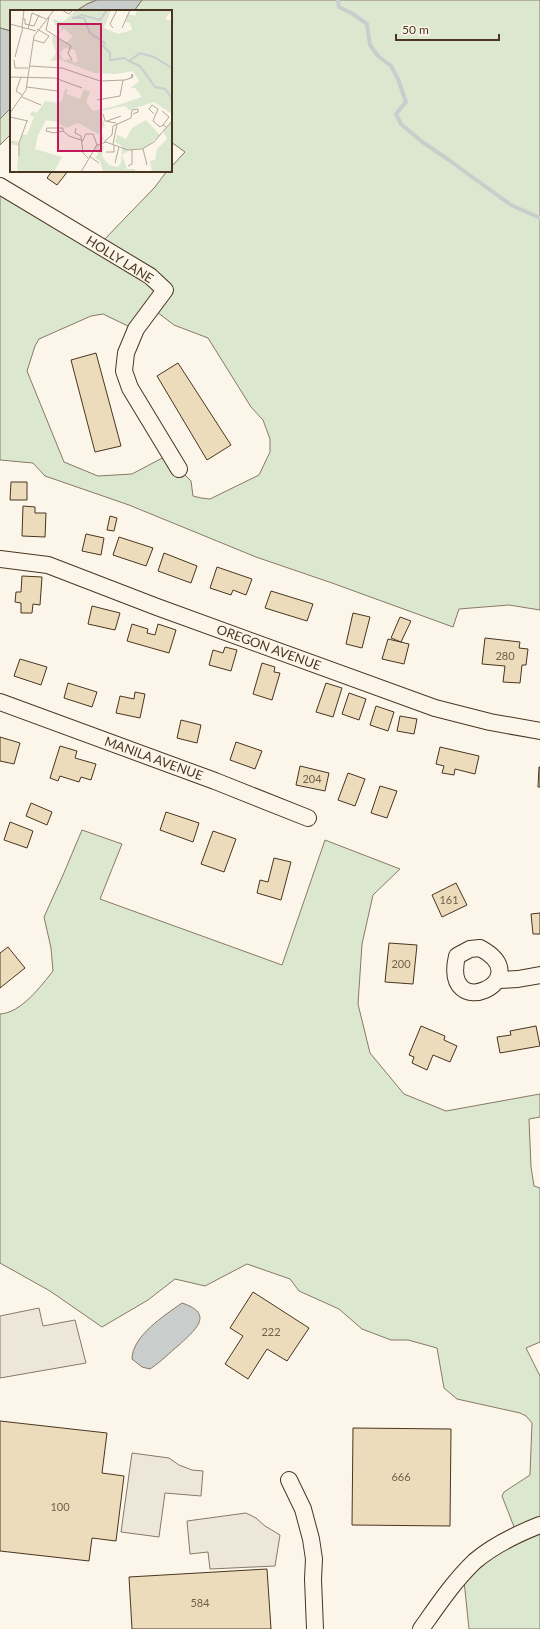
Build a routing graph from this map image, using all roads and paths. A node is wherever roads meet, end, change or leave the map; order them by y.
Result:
1 (0, 186) edge
2 (179, 469) dead end
3 (0, 559) edge
4 (0, 702) edge
5 (540, 731) edge
6 (308, 818) dead end
7 (540, 975) edge
8 (499, 980) dead end
9 (289, 1480) dead end
10 (540, 1525) edge
11 (315, 1629) edge
12 (421, 1629) edge

1 - 2 street, HOLLY LANE
3 - 5 street, OREGON AVENUE
4 - 6 street, MANILA AVENUE
7 - 8 street
9 - 11 street
10 - 12 street

